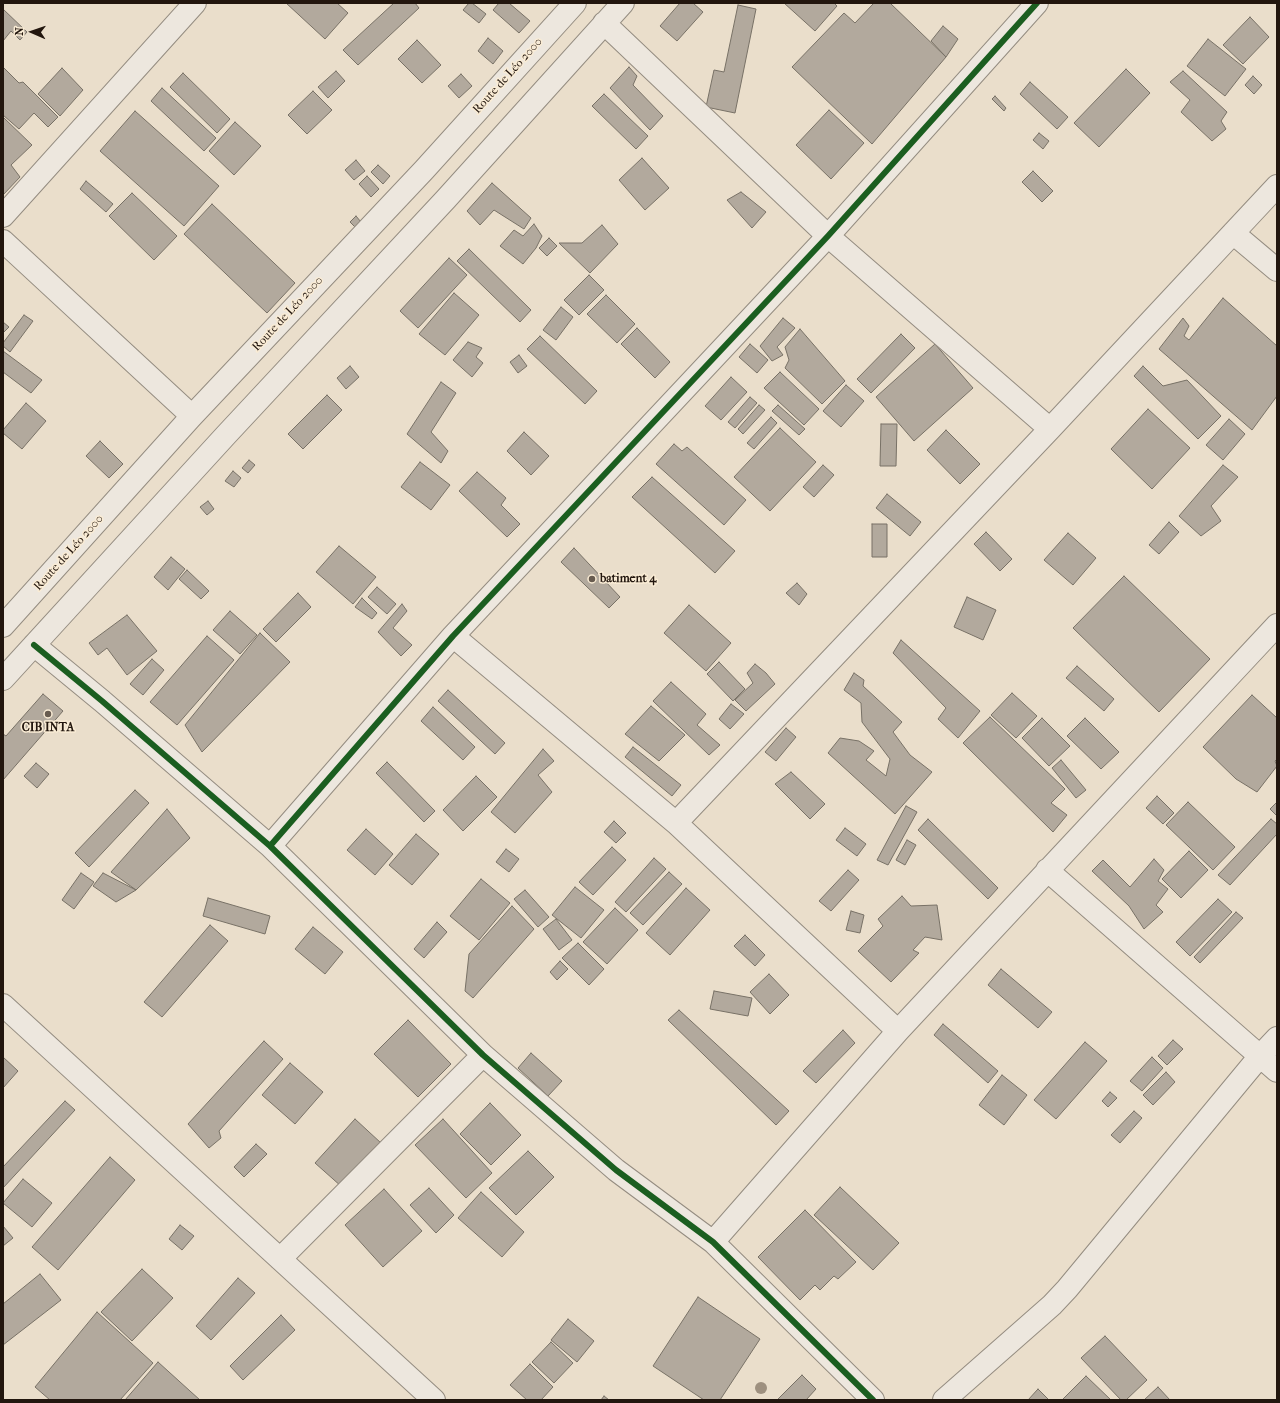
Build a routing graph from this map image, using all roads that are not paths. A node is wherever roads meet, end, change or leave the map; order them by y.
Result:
1 (195, 3) edge
2 (575, 3) edge
3 (623, 3) edge
4 (1037, 3) edge
5 (604, 23) junction
6 (1277, 186) edge
7 (3, 216) edge
8 (1233, 233) junction
9 (828, 236) junction
10 (3, 242) edge
11 (1277, 270) edge
12 (192, 416) junction
13 (1050, 429) junction
14 (4, 623) edge
15 (1277, 625) edge
16 (452, 636) junction
17 (34, 644) junction
18 (3, 679) edge
19 (676, 823) junction
20 (270, 846) junction
21 (1047, 870) junction
22 (3, 1005) edge
23 (898, 1031) junction
24 (1277, 1038) edge
25 (482, 1055) junction
26 (1260, 1056) junction
27 (1277, 1071) edge
28 (713, 1242) junction
29 (280, 1259) junction
30 (434, 1400) edge
31 (873, 1400) edge
32 (944, 1400) edge

1 - 7 street
2 - 12 street, Route de Léo 2000
3 - 5 street
4 - 9 street
5 - 9 street
5 - 17 street
6 - 8 street
8 - 11 street
8 - 13 street
9 - 13 street
9 - 16 street
10 - 12 street
12 - 14 street, Route de Léo 2000
13 - 19 street
15 - 21 street
16 - 19 street
16 - 20 street
17 - 18 street
17 - 20 street
19 - 23 street
20 - 25 street
21 - 23 street
21 - 26 street
22 - 29 street
23 - 28 street
24 - 26 street
25 - 28 street
25 - 29 street
26 - 27 street
26 - 32 street
28 - 31 street
29 - 30 street

